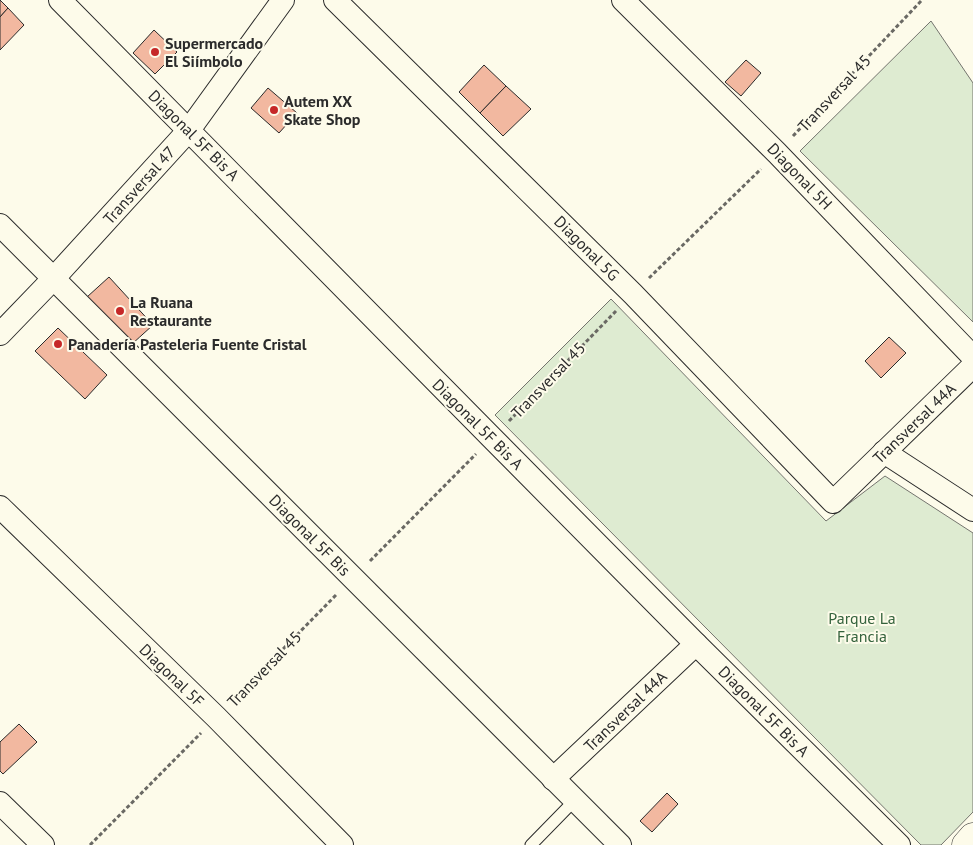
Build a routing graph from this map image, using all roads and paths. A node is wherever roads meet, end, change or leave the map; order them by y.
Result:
1 (60, 0) edge
2 (283, 0) edge
3 (336, 0) edge
4 (623, 0) edge
5 (922, 0) edge
6 (189, 130) junction
7 (778, 153) junction
8 (0, 225) edge
9 (54, 278) junction
10 (633, 294) junction
11 (0, 334) edge
12 (973, 357) edge
13 (973, 366) edge
14 (492, 438) junction
15 (884, 452) junction
16 (833, 502) joint
17 (0, 507) edge
18 (973, 510) edge
19 (353, 579) junction
20 (696, 644) junction
21 (216, 718) junction
22 (553, 779) junction
23 (575, 800) junction
24 (2, 807) edge
25 (973, 837) edge
26 (43, 845) edge
27 (90, 845) edge
28 (342, 845) edge
29 (531, 845) edge
30 (620, 845) edge
31 (899, 845) edge
32 (966, 845) edge

1 - 6 street, Diagonal 5F Bis A
2 - 6 street, Transversal 47
3 - 10 street, Diagonal 5G
4 - 7 street, Diagonal 5H
5 - 7 path, Transversal 45
6 - 9 street, Transversal 47
6 - 14 street, Diagonal 5F Bis A
7 - 10 path, Transversal 45
7 - 12 street, Diagonal 5H
8 - 9 street, Diagonal 5F Bis
9 - 11 street, Transversal 47
9 - 19 street, Diagonal 5F Bis
10 - 14 path, Transversal 45
10 - 16 street, Diagonal 5G
13 - 15 street, Transversal 44A
14 - 19 path, Transversal 45
14 - 20 street, Diagonal 5F Bis A
15 - 16 street, Transversal 44A
15 - 18 street
17 - 21 street, Diagonal 5F
19 - 21 path, Transversal 45
19 - 22 street, Diagonal 5F Bis
20 - 22 street, Transversal 44A
20 - 31 street, Diagonal 5F Bis A
21 - 27 path, Transversal 45
21 - 28 street, Diagonal 5F
22 - 23 street, Diagonal 5F Bis
23 - 29 lane
23 - 30 street, Diagonal 5F Bis
24 - 26 street
25 - 32 street

